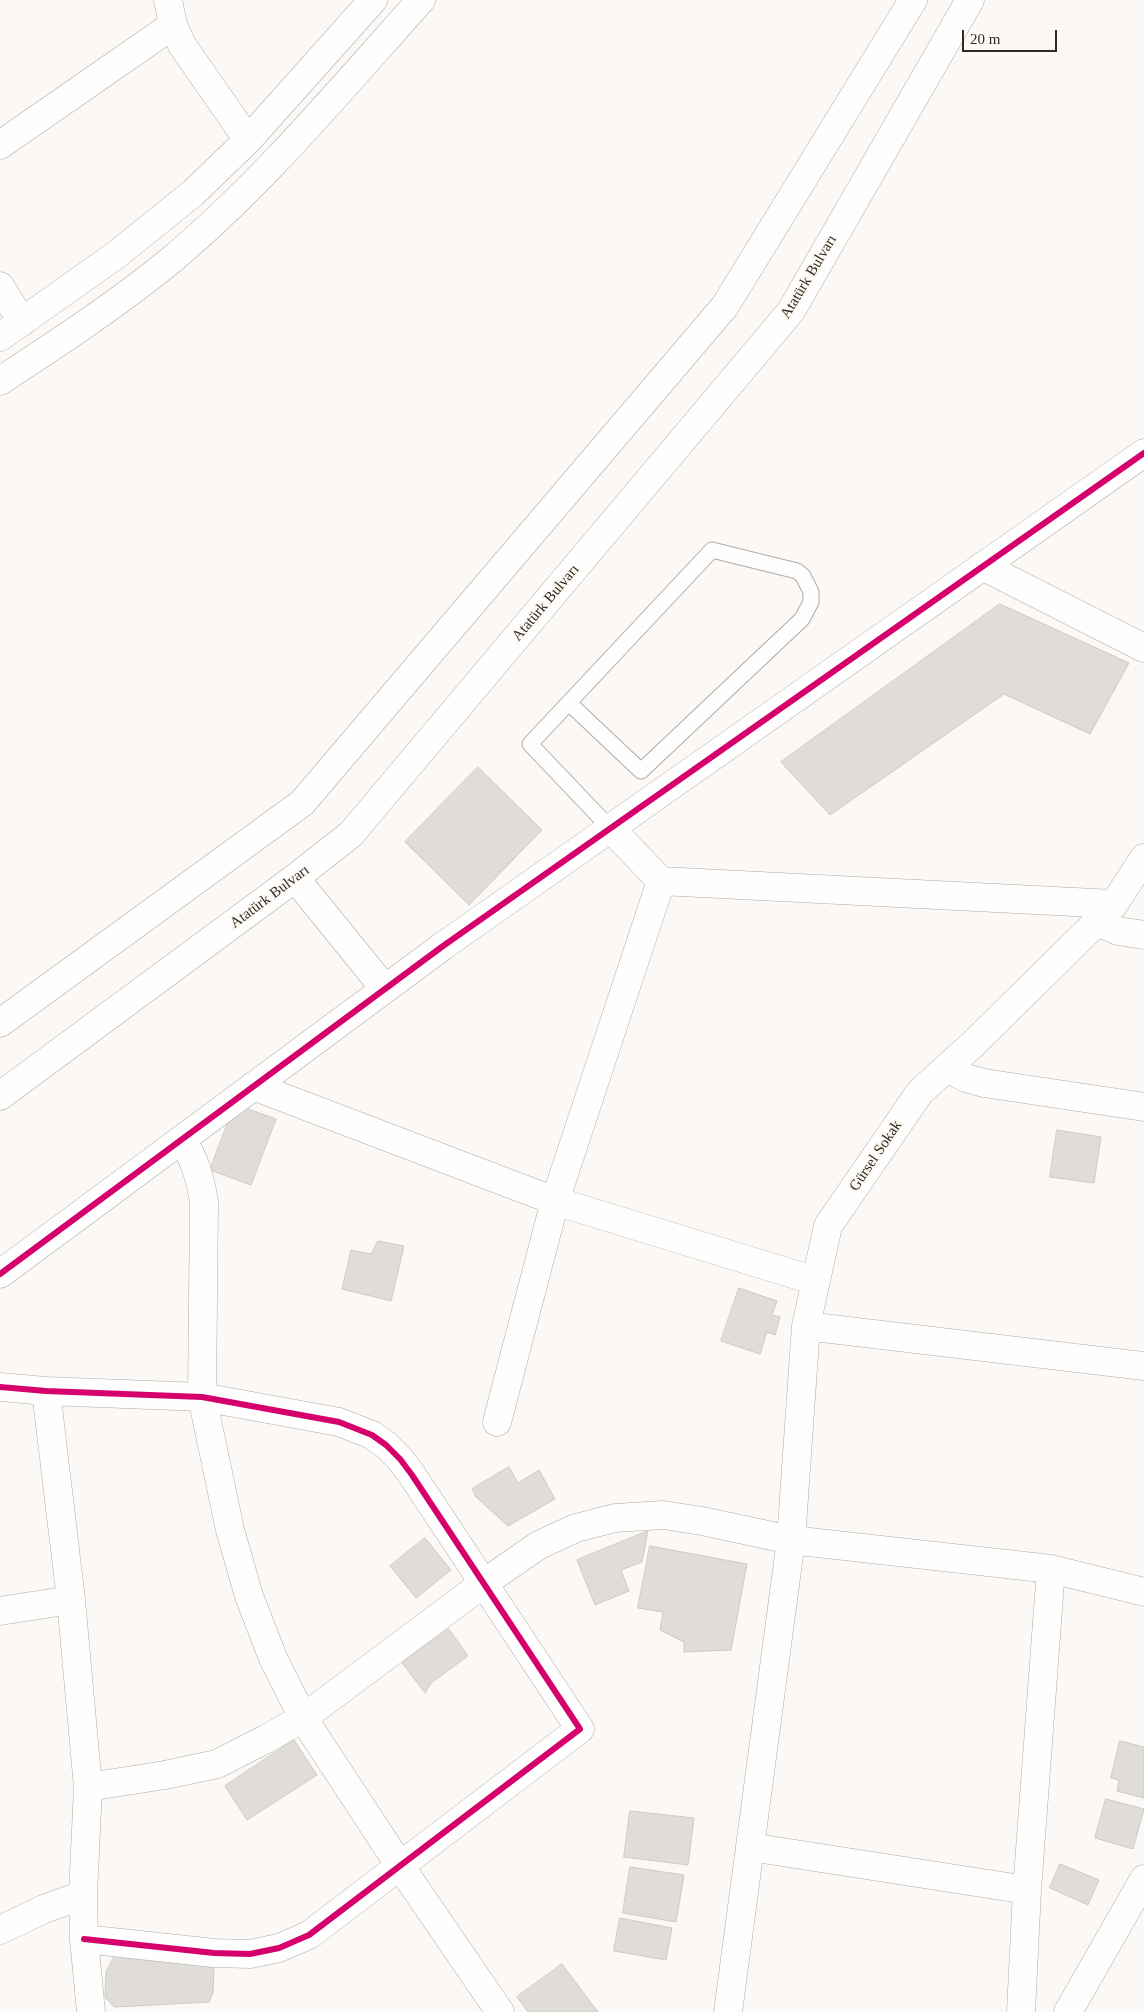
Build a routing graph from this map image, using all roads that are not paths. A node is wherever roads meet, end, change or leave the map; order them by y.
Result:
1 (373, 0) edge
2 (421, 0) edge
3 (913, 0) edge
4 (970, 0) edge
5 (170, 13) edge
6 (248, 140) junction
7 (0, 145) edge
8 (0, 286) edge
9 (22, 322) junction
10 (0, 337) edge
11 (0, 381) edge
12 (1144, 453) edge
13 (982, 566) junction
14 (1144, 648) edge
15 (569, 703) junction
16 (610, 828) junction
17 (1144, 858) edge
18 (295, 878) junction
19 (662, 881) junction
20 (1106, 913) junction
21 (1144, 935) edge
22 (385, 989) junction
23 (0, 1023) edge
24 (947, 1068) junction
25 (253, 1086) junction
26 (0, 1096) edge
27 (1144, 1107) edge
28 (182, 1139) junction
29 (555, 1201) junction
30 (0, 1274) edge
31 (816, 1281) junction
32 (806, 1326) junction
33 (1144, 1366) edge
34 (0, 1387) edge
35 (46, 1391) junction
36 (202, 1397) junction
37 (497, 1422) dead end
38 (790, 1540) junction
39 (1051, 1569) junction
40 (484, 1583) junction
41 (1144, 1592) edge
42 (71, 1600) junction
43 (0, 1611) edge
44 (303, 1718) junction
45 (88, 1787) junction
46 (750, 1847) junction
47 (400, 1866) junction
48 (1142, 1889) edge
49 (1027, 1890) junction
50 (83, 1895) junction
51 (1, 1924) edge
52 (84, 1939) junction
53 (91, 2012) edge
54 (500, 2012) edge
55 (728, 2012) edge
56 (1021, 2012) edge
57 (1068, 2012) edge

1 - 6 street
2 - 11 street
3 - 23 street
4 - 18 street, Atatürk Bulvarı
5 - 6 street
5 - 7 street
6 - 9 street
8 - 9 street
9 - 10 street
12 - 13 street
13 - 14 street
13 - 16 street
15 - 15 lane
15 - 16 lane
16 - 19 street
16 - 22 street
17 - 20 street, Gürsel Sokak
18 - 22 street
18 - 26 street, Atatürk Bulvarı
19 - 20 street
19 - 29 street
20 - 21 street
20 - 24 street, Gürsel Sokak
22 - 25 street
24 - 27 street
24 - 31 street, Gürsel Sokak
25 - 28 street
25 - 29 street
28 - 30 street
28 - 36 street
29 - 31 street
29 - 37 street
31 - 32 street, Gürsel Sokak
32 - 33 street
32 - 38 street, Gürsel Sokak
34 - 35 street
35 - 36 street
35 - 42 street
36 - 40 street
36 - 44 street
38 - 39 street
38 - 40 street
38 - 46 street, Gürsel Sokak
39 - 41 street
39 - 49 street
40 - 44 street
40 - 47 street
42 - 43 street
42 - 45 street
44 - 45 street
44 - 47 street
45 - 50 street
46 - 49 street
46 - 55 street, Gürsel Sokak
47 - 52 street
47 - 54 street
48 - 57 street
49 - 56 street
50 - 51 street
50 - 52 street
52 - 53 street

